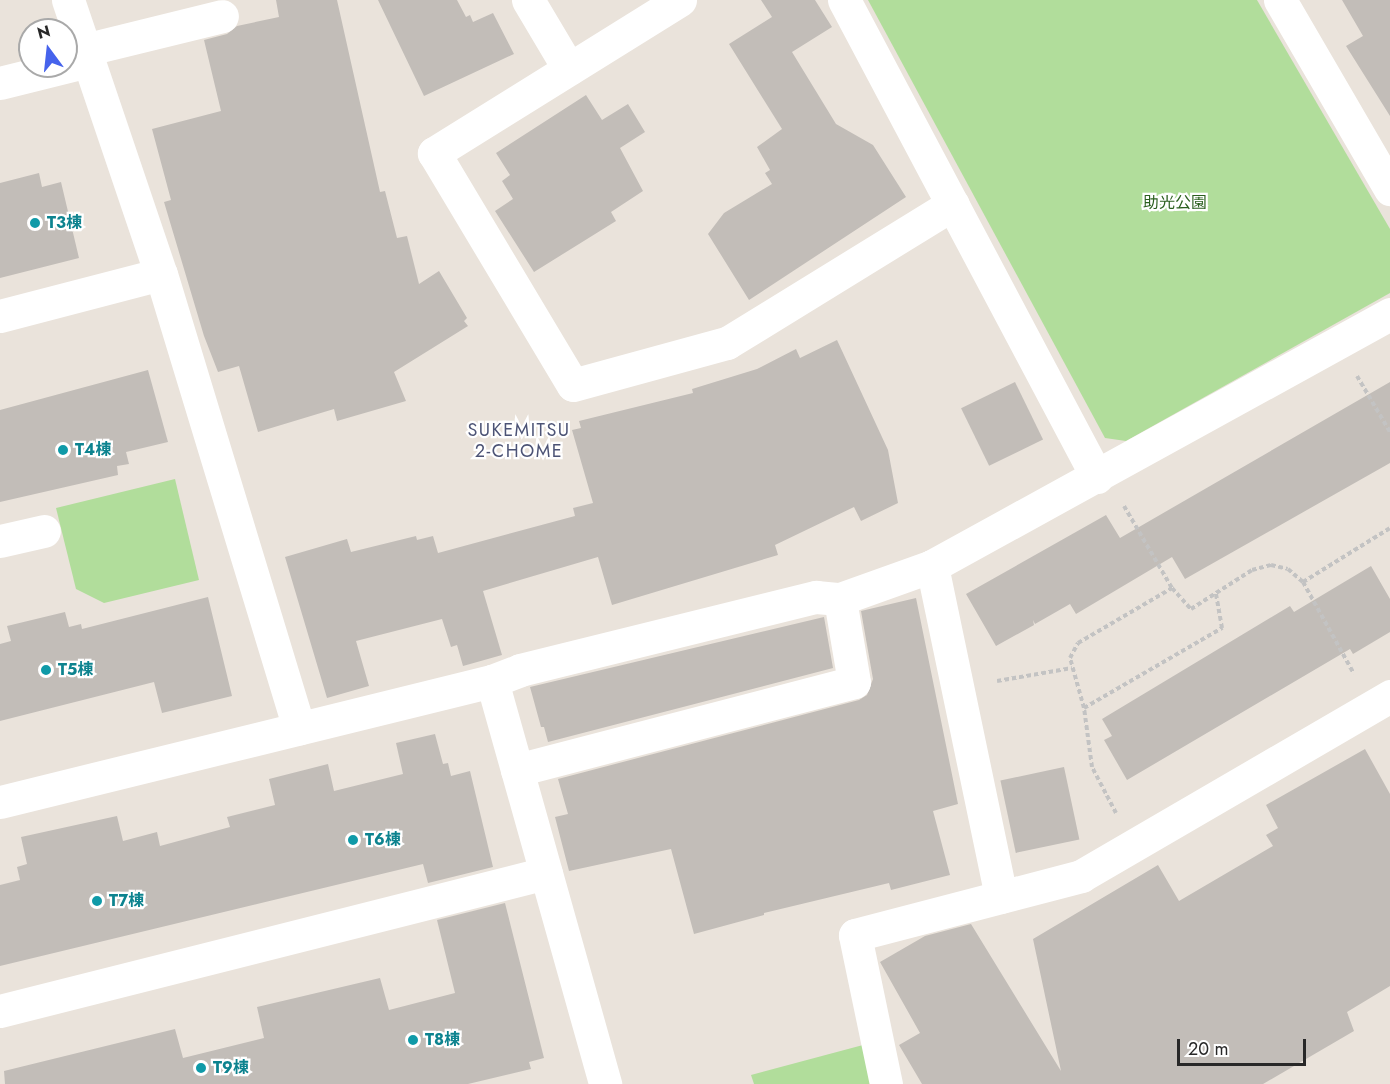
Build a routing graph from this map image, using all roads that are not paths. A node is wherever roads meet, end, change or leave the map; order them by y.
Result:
1 (68, 0) edge
2 (528, 0) edge
3 (680, 0) edge
4 (844, 0) edge
5 (1280, 0) edge
6 (222, 16) dead end
7 (86, 55) junction
8 (569, 69) junction
9 (0, 83) edge
10 (1390, 189) edge
11 (953, 204) junction
12 (161, 274) junction
13 (1390, 314) edge
14 (0, 316) edge
15 (1101, 475) junction
16 (44, 531) dead end
17 (0, 541) edge
18 (932, 566) junction
19 (840, 599) junction
20 (492, 681) junction
21 (1381, 701) edge
22 (299, 729) junction
23 (517, 770) junction
24 (0, 802) edge
25 (546, 873) junction
26 (1001, 897) junction
27 (0, 1011) edge
28 (606, 1084) edge
29 (886, 1084) edge

1 - 7 street
2 - 8 street
3 - 8 street
4 - 11 street
5 - 10 street
6 - 7 street
7 - 9 street
7 - 12 street
8 - 11 street
11 - 15 street
12 - 14 street
12 - 22 street
13 - 15 street
15 - 18 street
16 - 17 street
18 - 19 street
18 - 26 street
19 - 20 street
19 - 23 street
20 - 22 street
20 - 23 street
21 - 26 street
22 - 24 street
23 - 25 street
25 - 27 street
25 - 28 street
26 - 29 street

